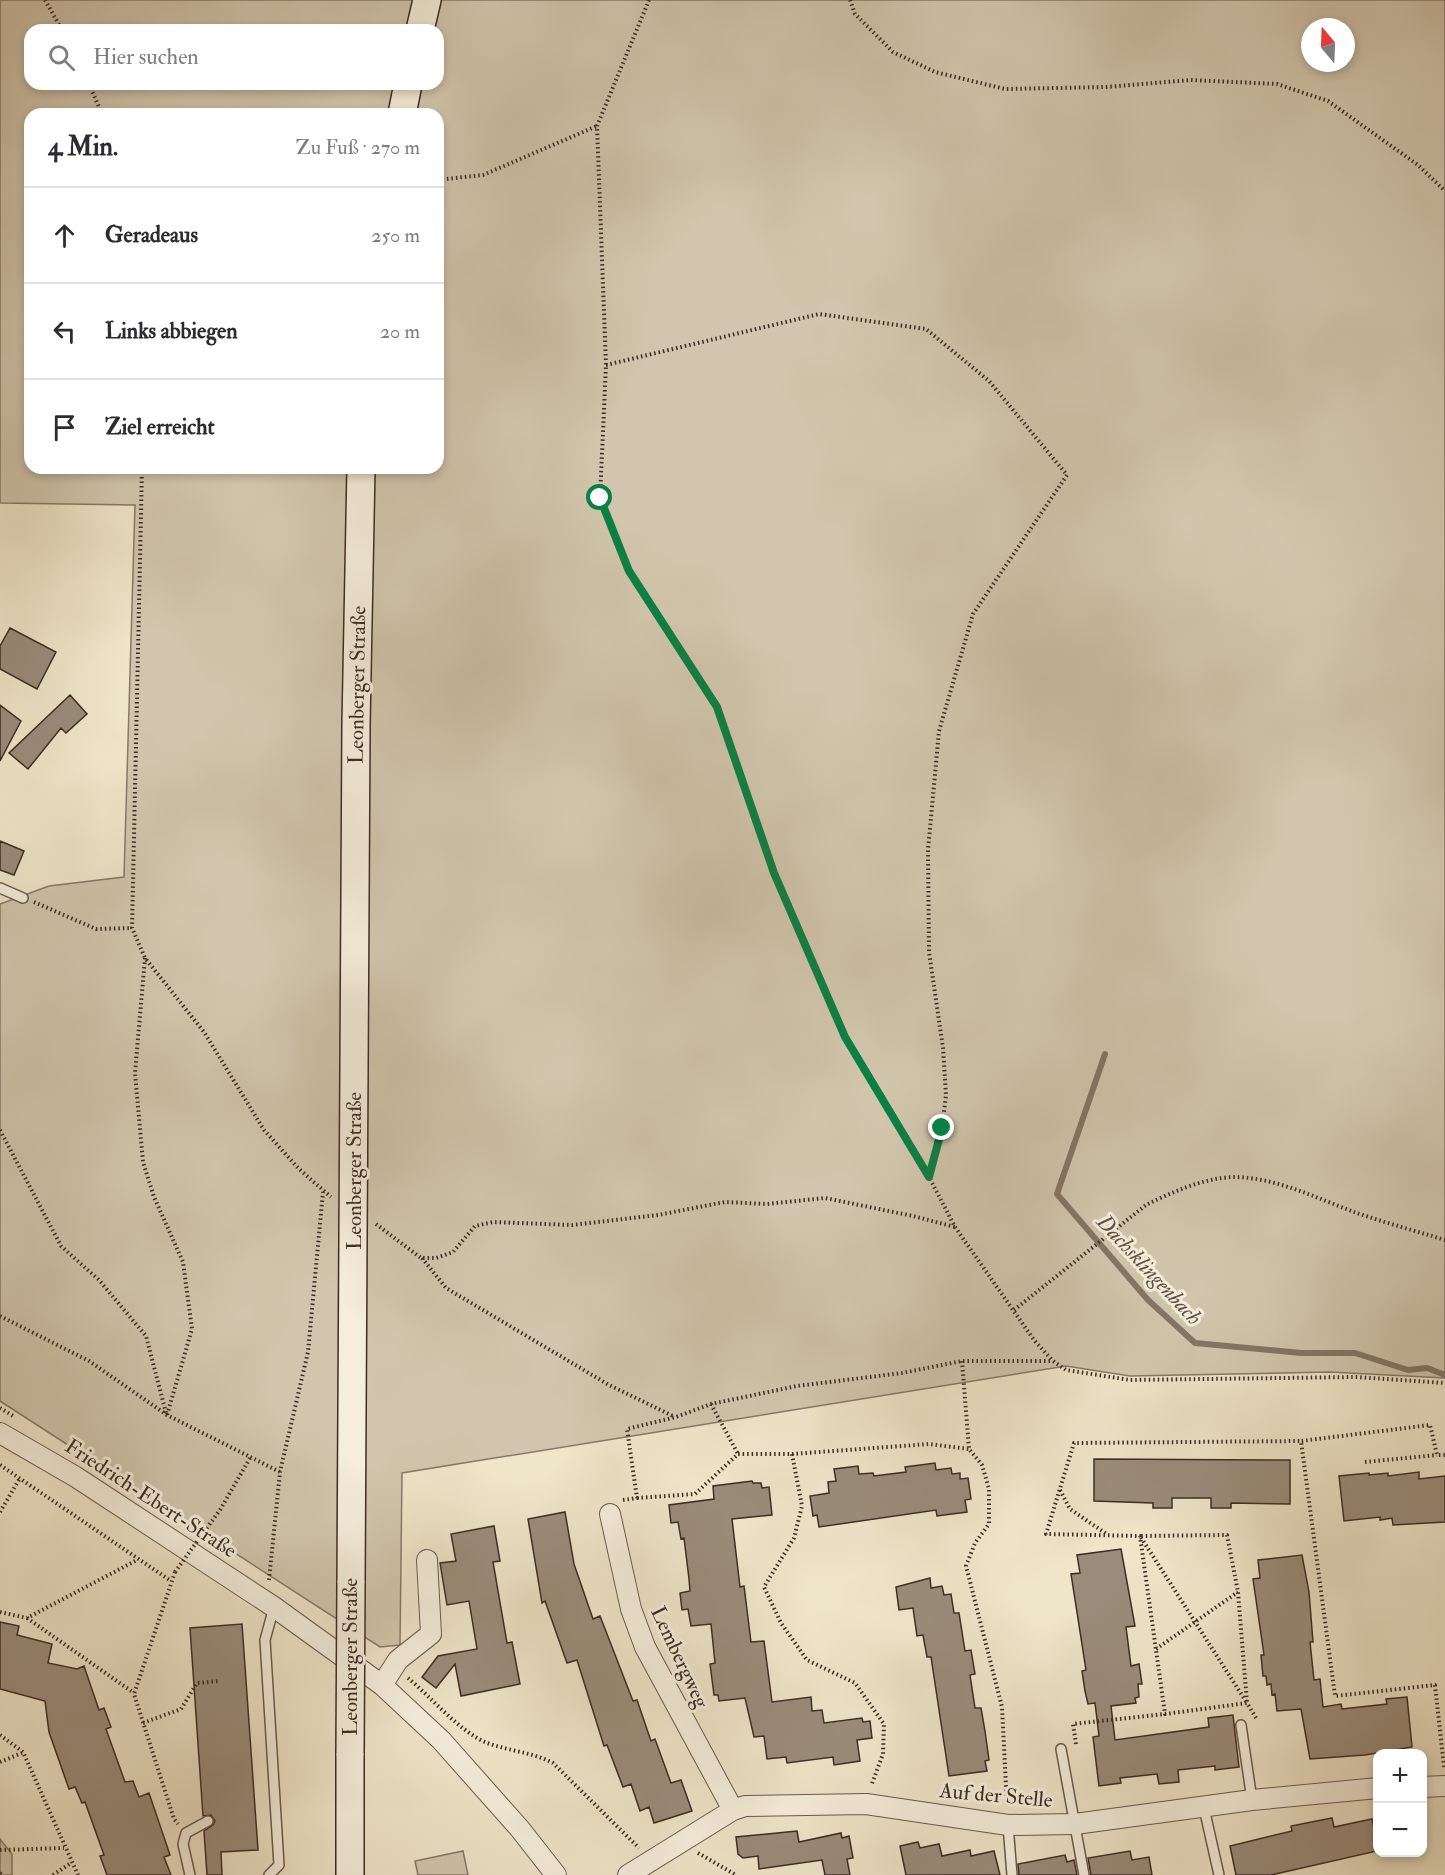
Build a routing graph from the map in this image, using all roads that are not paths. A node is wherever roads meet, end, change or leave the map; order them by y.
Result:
1 (427, 0) edge
2 (421, 24) edge
3 (407, 90) edge
4 (403, 108) edge
5 (362, 474) edge
6 (0, 888) edge
7 (23, 898) road end
8 (0, 1433) edge
9 (610, 1514) road end
10 (427, 1560) dead end
11 (274, 1607) junction
12 (382, 1685) junction
13 (1241, 1725) dead end
14 (1061, 1749) dead end
15 (1444, 1777) edge
16 (1427, 1785) edge
17 (1373, 1788) edge
18 (1252, 1800) junction
19 (1204, 1808) junction
20 (733, 1810) junction
21 (208, 1821) dead end
22 (1008, 1824) junction
23 (1075, 1824) junction
24 (190, 1875) edge
25 (269, 1875) edge
26 (350, 1875) edge
27 (556, 1875) edge
28 (628, 1875) edge
29 (1012, 1875) edge
30 (1084, 1875) edge
31 (1219, 1875) edge

1 - 2 main road
3 - 4 main road
5 - 26 main road, Leonberger Straße, bridge
6 - 7 lane
8 - 11 street, Friedrich-Ebert-Straße
9 - 20 street, Lembergweg
10 - 12 street
11 - 12 street, Friedrich-Ebert-Straße
11 - 25 lane
12 - 27 street, Friedrich-Ebert-Straße
13 - 18 lane
14 - 23 lane
15 - 16 street
17 - 18 street, Auf der Stelle
18 - 19 street, Auf der Stelle
19 - 23 street, Auf der Stelle
19 - 31 lane
20 - 22 street, Auf der Stelle
20 - 28 street, Auf der Stelle
21 - 24 lane
22 - 23 street, Auf der Stelle
22 - 29 lane
23 - 30 lane

